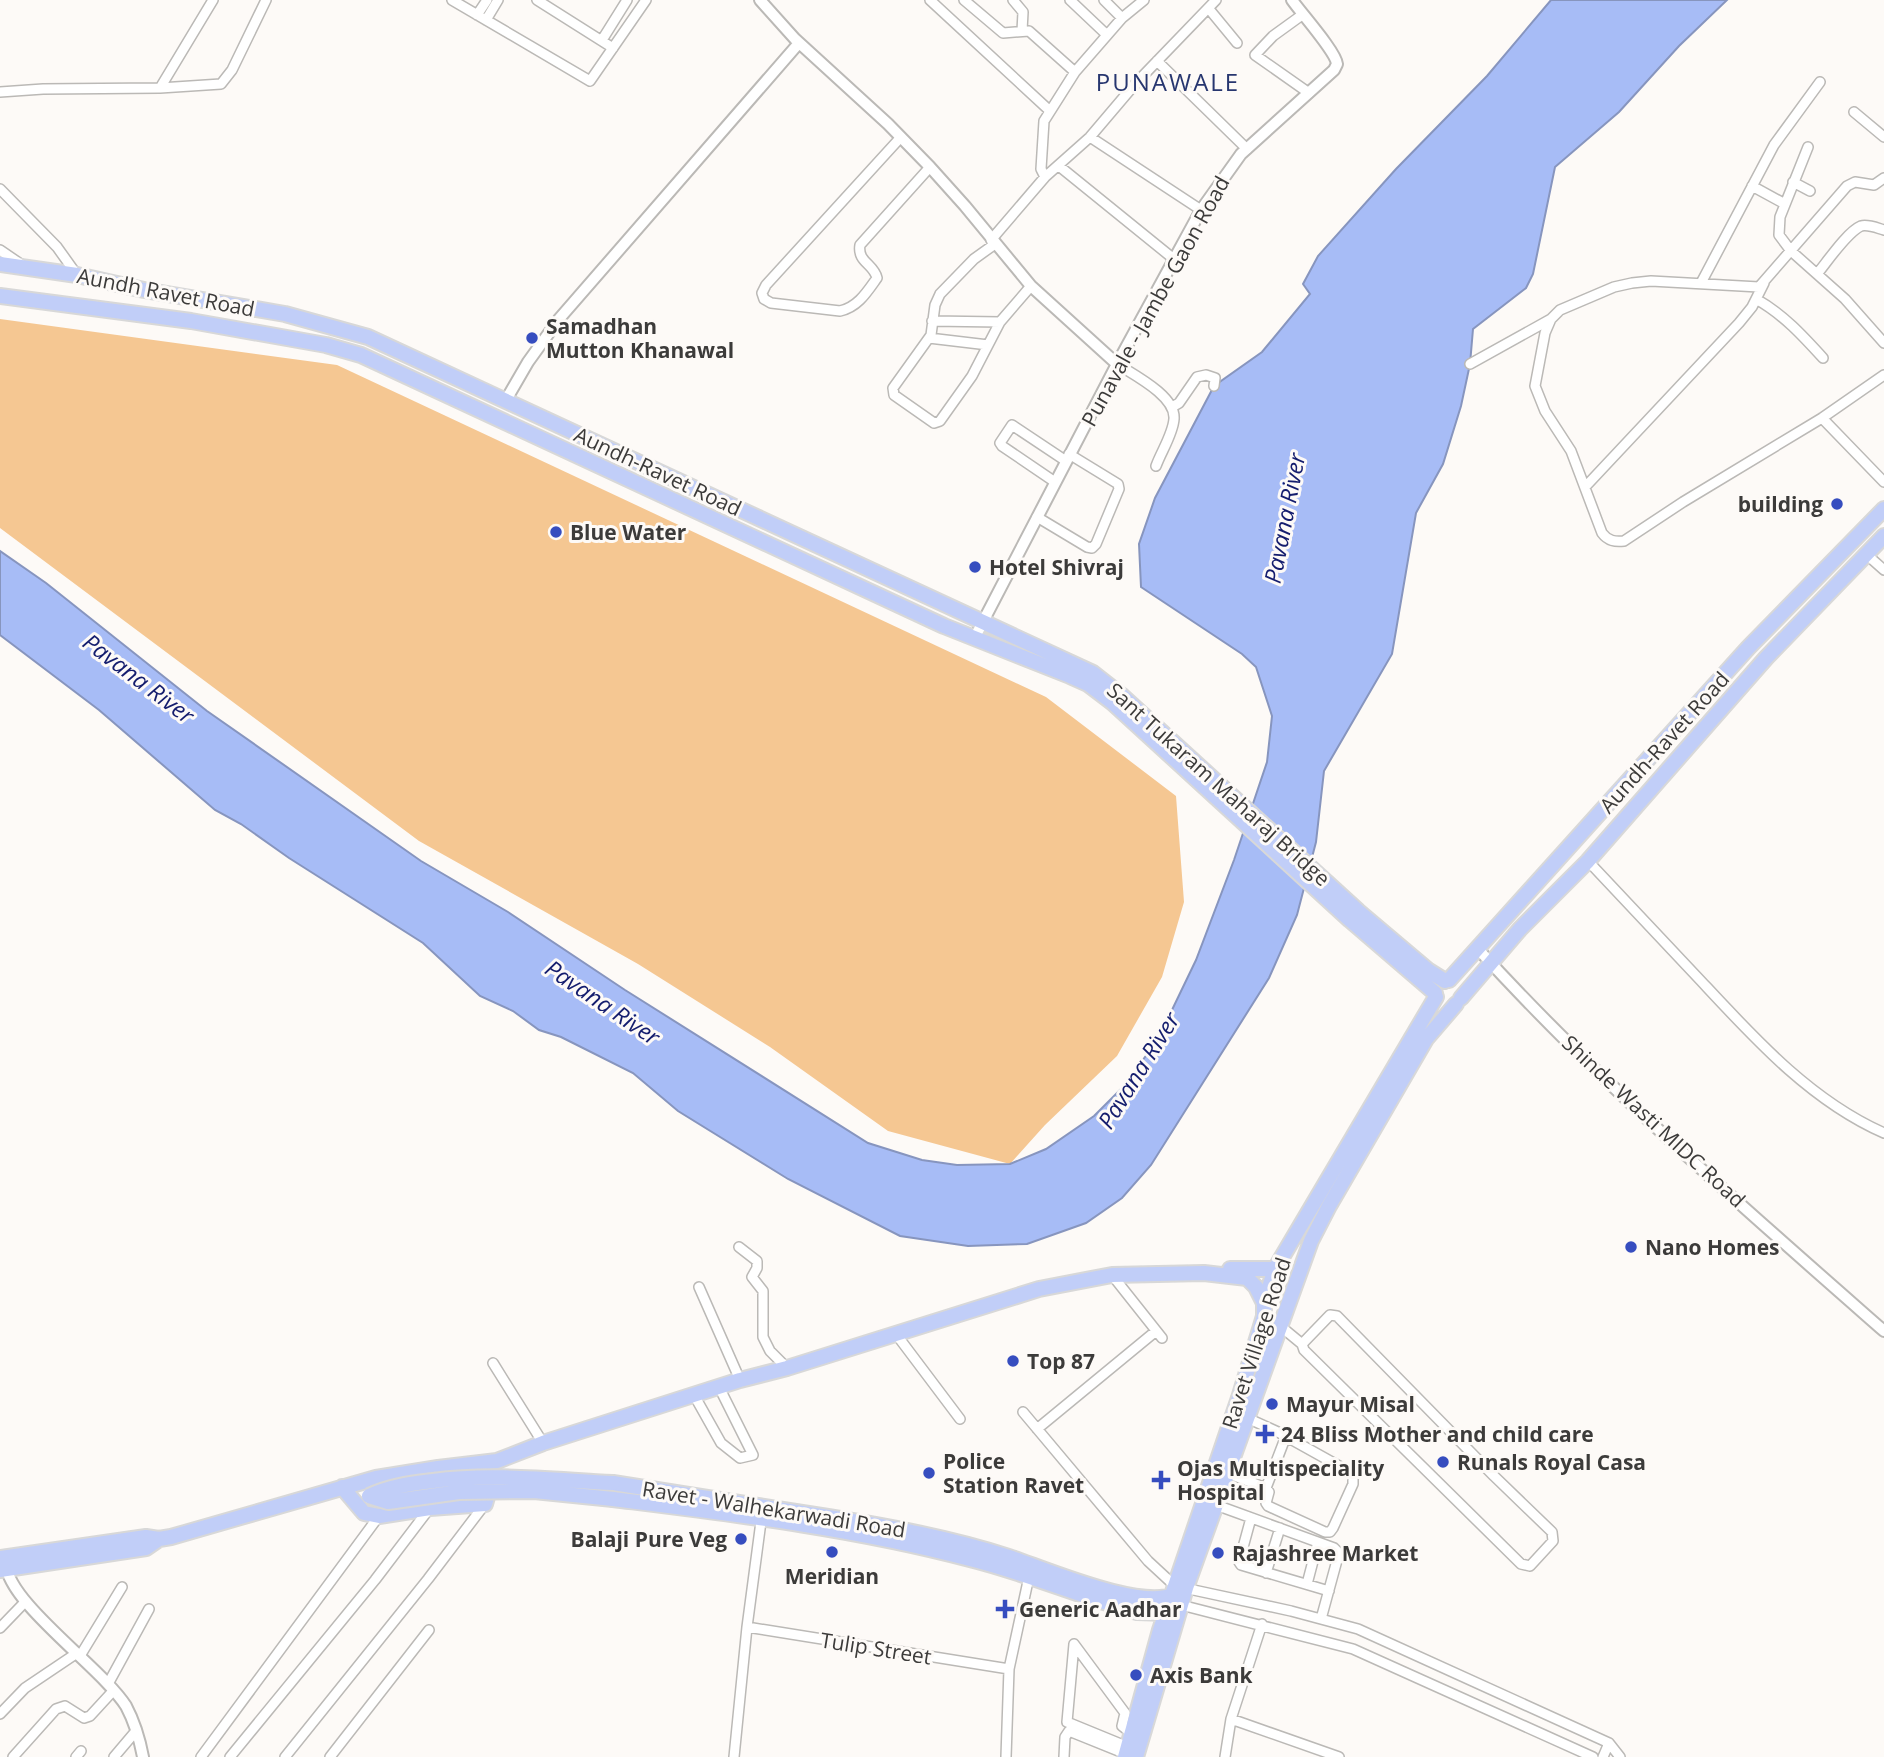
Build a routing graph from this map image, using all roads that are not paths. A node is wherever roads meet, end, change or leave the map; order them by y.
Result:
1 (213, 0) edge
2 (266, 0) edge
3 (452, 0) edge
4 (487, 0) edge
5 (498, 0) edge
6 (537, 0) edge
7 (627, 0) edge
8 (646, 0) edge
9 (760, 0) edge
10 (930, 0) edge
11 (964, 0) edge
12 (1013, 0) edge
13 (1070, 0) edge
14 (1104, 0) edge
15 (1144, 0) edge
16 (1216, 0) edge
17 (1292, 0) edge
18 (1209, 9) junction
19 (1302, 15) junction
20 (482, 17) junction
21 (1122, 18) junction
22 (1022, 31) junction
23 (1107, 35) junction
24 (602, 40) junction
25 (799, 43) junction
26 (1237, 43) dead end
27 (613, 48) junction
28 (1157, 61) junction
29 (1075, 72) junction
30 (1820, 82) dead end
31 (160, 88) junction
32 (0, 92) edge
33 (1309, 93) junction
34 (1050, 111) junction
35 (1854, 112) dead end
36 (901, 137) junction
37 (1090, 137) junction
38 (1884, 138) edge
39 (1808, 147) dead end
40 (1247, 149) junction
41 (1059, 166) junction
42 (930, 167) junction
43 (1045, 177) junction
44 (1884, 178) edge
45 (1793, 182) junction
46 (1752, 186) junction
47 (0, 189) edge
48 (1810, 191) dead end
49 (1785, 204) junction
50 (1201, 210) junction
51 (1884, 230) edge
52 (993, 242) junction
53 (0, 250) edge
54 (1791, 251) junction
55 (1175, 260) junction
56 (0, 264) edge
57 (27, 268) junction
58 (1817, 274) junction
59 (77, 275) junction
60 (1701, 283) junction
61 (1764, 283) junction
62 (1031, 286) junction
63 (0, 296) edge
64 (1756, 299) junction
65 (1551, 319) junction
66 (932, 321) junction
67 (1000, 322) junction
68 (331, 326) joint
69 (929, 338) junction
70 (1884, 343) edge
71 (326, 345) joint
72 (988, 345) junction
73 (1823, 358) dead end
74 (1117, 363) junction
75 (1470, 364) dead end
76 (1884, 375) edge
77 (1214, 386) dead end
78 (506, 400) junction
79 (1172, 407) junction
80 (1822, 418) junction
81 (1068, 457) junction
82 (1156, 466) dead end
83 (1055, 482) junction
84 (1884, 482) edge
85 (1586, 486) junction
86 (1884, 509) edge
87 (1037, 517) junction
88 (1884, 536) edge
89 (1866, 554) junction
90 (1884, 570) edge
91 (983, 621) junction
92 (975, 637) junction
93 (1073, 670) junction
94 (1588, 861) junction
95 (1354, 915) junction
96 (1478, 949) junction
97 (1491, 963) junction
98 (1447, 981) junction
99 (1436, 995) junction
100 (1459, 1001) junction
101 (1884, 1133) edge
102 (739, 1247) dead end
103 (1277, 1265) junction
104 (1301, 1267) junction
105 (1204, 1273) junction
106 (1112, 1275) junction
107 (699, 1287) dead end
108 (1264, 1309) junction
109 (1280, 1323) junction
110 (1884, 1331) edge
111 (896, 1334) junction
112 (1302, 1343) junction
113 (493, 1363) dead end
114 (787, 1368) junction
115 (740, 1380) junction
116 (719, 1387) junction
117 (694, 1395) junction
118 (1023, 1412) dead end
119 (1247, 1418) junction
120 (960, 1419) dead end
121 (1037, 1429) junction
122 (1286, 1436) junction
123 (543, 1443) junction
124 (497, 1461) junction
125 (1227, 1473) junction
126 (342, 1487) junction
127 (1266, 1488) junction
128 (369, 1496) junction
129 (353, 1500) junction
130 (485, 1504) junction
131 (1216, 1505) junction
132 (430, 1508) junction
133 (762, 1512) junction
134 (379, 1516) junction
135 (1251, 1518) junction
136 (1280, 1528) junction
137 (1318, 1542) junction
138 (3, 1563) edge
139 (1030, 1571) junction
140 (1266, 1573) junction
141 (1307, 1584) junction
142 (122, 1587) dead end
143 (1329, 1591) junction
144 (1178, 1594) junction
145 (25, 1602) junction
146 (149, 1609) dead end
147 (1166, 1613) junction
148 (1321, 1619) junction
149 (1262, 1624) junction
150 (0, 1628) edge
151 (747, 1628) junction
152 (429, 1630) dead end
153 (1395, 1644) junction
154 (78, 1654) junction
155 (1387, 1663) junction
156 (1009, 1669) junction
157 (110, 1688) junction
158 (0, 1714) edge
159 (1231, 1719) junction
160 (136, 1731) junction
161 (1609, 1743) junction
162 (1129, 1750) edge
163 (13, 1757) edge
164 (114, 1757) edge
165 (143, 1757) edge
166 (201, 1757) edge
167 (230, 1757) edge
168 (285, 1757) edge
169 (330, 1757) edge
170 (734, 1757) edge
171 (1006, 1757) edge
172 (1064, 1757) edge
173 (1225, 1757) edge
174 (1339, 1757) edge
175 (1593, 1757) edge
176 (1603, 1757) edge
177 (1620, 1757) edge

1 - 31 street
2 - 31 street
3 - 20 street
4 - 20 street
5 - 20 street
6 - 24 street
7 - 24 street
8 - 27 street
9 - 25 street
10 - 34 street
11 - 22 street
12 - 22 street
13 - 23 street
14 - 21 street
15 - 21 street
16 - 18 street
17 - 19 street, Punavale - Jambe Gaon Road
18 - 26 street
18 - 28 street
19 - 33 street, Punavale - Jambe Gaon Road
19 - 33 street
20 - 27 street
21 - 23 street
22 - 29 street
23 - 29 street
24 - 27 street
25 - 36 street
25 - 78 street
28 - 37 street
28 - 40 street
29 - 34 street
30 - 46 street
31 - 32 street
33 - 40 street, Punavale - Jambe Gaon Road
34 - 43 street
35 - 38 street
36 - 42 street
36 - 42 street
37 - 41 street
37 - 50 street
39 - 45 street
40 - 50 street, Punavale - Jambe Gaon Road
41 - 43 street
41 - 55 street
42 - 52 street
43 - 52 street
44 - 54 street
45 - 48 street
45 - 49 street
46 - 49 street
46 - 60 street
47 - 59 street
49 - 54 street
50 - 55 street, Punavale - Jambe Gaon Road
51 - 58 street
52 - 62 street
52 - 66 street
53 - 57 street
54 - 58 street
54 - 61 street
55 - 74 street, Punavale - Jambe Gaon Road
56 - 57 main road, Aundh Ravet Road
57 - 59 main road, Aundh Ravet Road
58 - 70 street
59 - 68 main road, Aundh Ravet Road
60 - 61 street
60 - 65 street
61 - 64 street
62 - 67 street
62 - 74 street
63 - 71 main road, Aundh Ravet Road
64 - 73 street
64 - 85 street
65 - 75 street
65 - 85 street
66 - 67 street
66 - 69 street
67 - 72 street
68 - 78 main road, Aundh-Ravet Road
69 - 72 street
69 - 72 street
71 - 92 main road, Aundh-Ravet Road
74 - 79 street
74 - 81 street, Punavale - Jambe Gaon Road
76 - 80 street
77 - 79 street
78 - 91 main road, Aundh-Ravet Road
79 - 82 street
80 - 84 street
80 - 85 street
81 - 83 street, Punavale - Jambe Gaon Road
81 - 83 street
81 - 87 street
83 - 87 street, Punavale - Jambe Gaon Road
86 - 96 main road, Aundh-Ravet Road
87 - 91 street, Punavale - Jambe Gaon Road
88 - 89 main road, Aundh-Ravet Road
89 - 90 street
89 - 94 main road, Aundh-Ravet Road
91 - 92 street, Punavale - Jambe Gaon Road
91 - 93 main road, Aundh-Ravet Road
92 - 93 main road, Aundh-Ravet Road
93 - 95 main road, Sant Tukaram Maharaj Bridge
94 - 97 main road, Aundh-Ravet Road
94 - 101 street
95 - 98 main road
95 - 99 main road
96 - 97 street, Shinde Wasti MIDC Road
96 - 98 main road, Aundh-Ravet Road
97 - 100 main road, Aundh-Ravet Road
97 - 110 street, Shinde Wasti MIDC Road
98 - 99 main road
98 - 100 main road
99 - 100 main road
99 - 103 main road, Ravet Village Road
100 - 104 main road, Ravet Village Road
102 - 114 street
103 - 104 main road
103 - 105 main road
103 - 108 main road, Ravet Village Road
104 - 109 main road, Ravet Village Road
105 - 106 main road
105 - 108 main road
106 - 111 main road
106 - 121 street
107 - 115 street
108 - 109 main road
108 - 144 main road, Ravet Village Road
109 - 112 street
109 - 119 main road, Ravet Village Road
111 - 114 main road
111 - 120 street
112 - 112 street
113 - 123 street
114 - 115 main road
115 - 116 main road
116 - 117 main road
116 - 117 street
117 - 123 main road
118 - 121 street
119 - 122 street
119 - 125 main road, Ravet Village Road
121 - 144 street
122 - 127 street
122 - 127 street
123 - 124 main road
124 - 126 main road
124 - 130 main road
125 - 127 street
125 - 131 main road, Ravet Village Road
126 - 129 main road
126 - 138 main road
128 - 129 main road, Ravet - Walhekarwadi Road
128 - 133 main road, Ravet - Walhekarwadi Road, bridge
128 - 133 main road, Ravet - Walhekarwadi Road, bridge
129 - 134 main road
130 - 132 main road
130 - 168 street
131 - 135 street
131 - 144 main road, Ravet Village Road
132 - 134 main road
132 - 167 street
133 - 139 main road, Ravet - Walhekarwadi Road
133 - 151 street
134 - 166 street
135 - 136 street
135 - 140 street
136 - 137 street
136 - 140 street
137 - 141 street
137 - 143 street
138 - 145 street
139 - 144 main road, Ravet - Walhekarwadi Road
139 - 147 main road, Ravet - Walhekarwadi Road
139 - 156 street
140 - 141 street
141 - 143 street
142 - 154 street
143 - 148 street
144 - 147 main road
144 - 148 street
144 - 149 street
144 - 162 main road, Ravet Village Road
145 - 150 street
145 - 154 street
146 - 157 street
147 - 162 main road
148 - 153 street
149 - 155 street
149 - 159 street
151 - 156 street, Tulip Street
151 - 170 street
152 - 169 street
153 - 155 street
153 - 161 street
154 - 157 street
154 - 158 street
155 - 175 street
156 - 171 street
157 - 160 street
157 - 163 street
159 - 173 street
159 - 174 street
160 - 164 street
160 - 165 street
161 - 176 street
161 - 177 street
162 - 162 street
162 - 172 street

